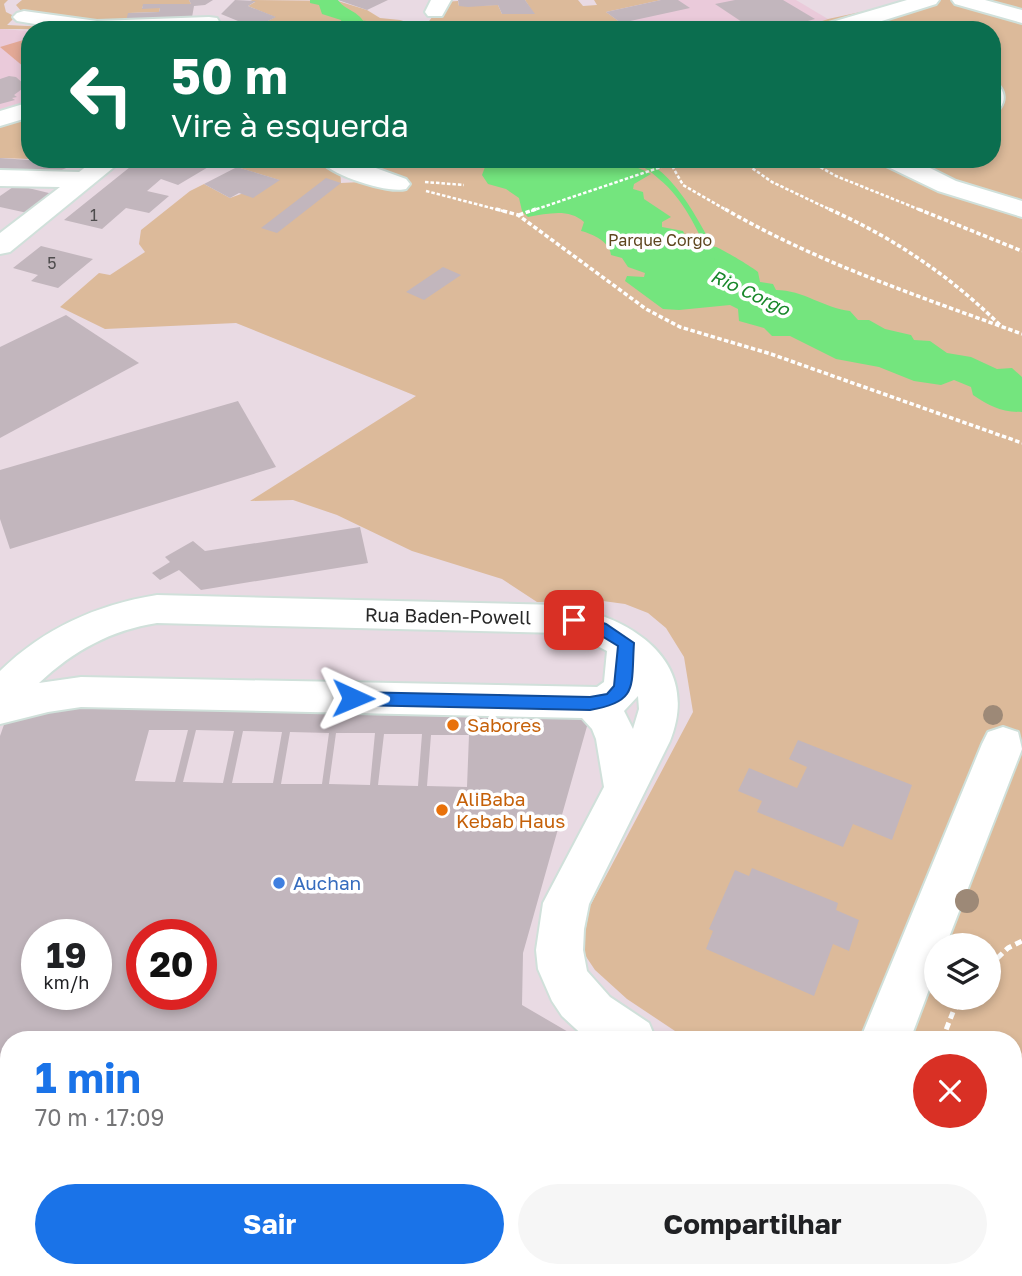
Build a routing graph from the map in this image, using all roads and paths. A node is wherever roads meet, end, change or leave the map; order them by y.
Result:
1 (929, 0) edge
2 (962, 0) edge
3 (24, 17) dead end
4 (1022, 17) edge
5 (53, 21) edge
6 (860, 21) edge
7 (21, 112) edge
8 (0, 119) edge
9 (100, 168) edge
10 (348, 168) edge
11 (659, 168) edge
12 (673, 168) edge
13 (753, 168) edge
14 (822, 168) edge
15 (937, 169) edge
16 (0, 178) edge
17 (84, 180) junction
18 (397, 184) joint
19 (1022, 209) edge
20 (518, 215) junction
21 (0, 246) edge
22 (1022, 251) edge
23 (1001, 326) junction
24 (1022, 334) edge
25 (1022, 443) edge
26 (62, 643) junction
27 (626, 643) junction
28 (82, 692) junction
29 (0, 697) edge
30 (590, 703) junction
31 (0, 708) edge
32 (1003, 744) dead end
33 (625, 787) junction
34 (1022, 941) edge
35 (1001, 955) edge
36 (954, 1010) edge
37 (617, 1031) edge
38 (889, 1031) edge
39 (946, 1031) edge

1 - 6 street
2 - 4 street
3 - 5 street
7 - 8 street
9 - 17 street
10 - 18 street
11 - 20 path
12 - 23 path
13 - 23 path
14 - 22 path
15 - 19 street
16 - 17 street
17 - 21 street
18 - 20 path
20 - 25 path
23 - 24 path
26 - 27 street, Rua Baden-Powell
26 - 28 street
26 - 29 street, Rua Baden-Powell
27 - 30 street
27 - 33 street, Rua Baden-Powell
28 - 30 street
28 - 31 street
30 - 33 street
32 - 38 street
33 - 37 street, Rua Baden-Powell
34 - 35 path
36 - 39 path

